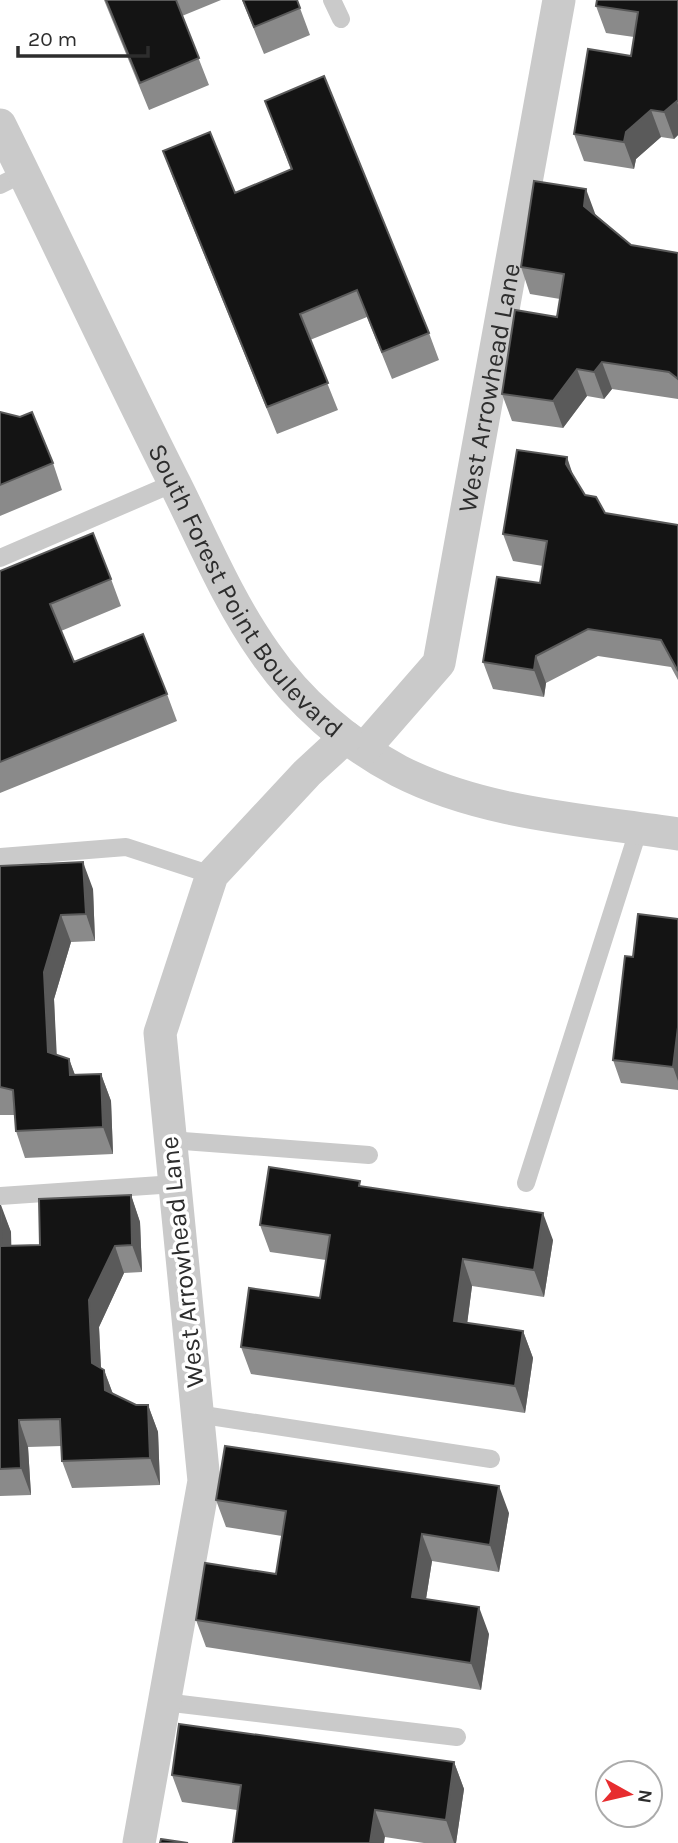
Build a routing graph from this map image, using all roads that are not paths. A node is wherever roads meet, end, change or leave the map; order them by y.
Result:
1 (332, 0) edge
2 (559, 0) edge
3 (341, 19) dead end
4 (0, 125) edge
5 (12, 179) edge
6 (174, 482) junction
7 (0, 558) edge
8 (355, 743) junction
9 (639, 828) junction
10 (678, 834) edge
11 (0, 857) edge
12 (212, 875) junction
13 (170, 1140) junction
14 (369, 1154) dead end
15 (526, 1182) dead end
16 (175, 1184) junction
17 (0, 1196) edge
18 (197, 1414) junction
19 (491, 1459) dead end
20 (164, 1702) junction
21 (457, 1737) dead end
22 (139, 1843) edge

1 - 3 lane
2 - 8 street, West Arrowhead Lane
4 - 5 street, South Forest Point Boulevard
5 - 6 street, South Forest Point Boulevard
6 - 7 lane
6 - 8 street, South Forest Point Boulevard
8 - 9 street, South Forest Point Boulevard
8 - 12 street, West Arrowhead Lane
9 - 10 street, South Forest Point Boulevard
9 - 15 lane
11 - 12 lane
12 - 13 street, West Arrowhead Lane
13 - 14 lane
13 - 16 street, West Arrowhead Lane
16 - 17 lane
16 - 18 street, West Arrowhead Lane
18 - 19 lane
18 - 20 street, West Arrowhead Lane
20 - 21 lane
20 - 22 street, West Arrowhead Lane

